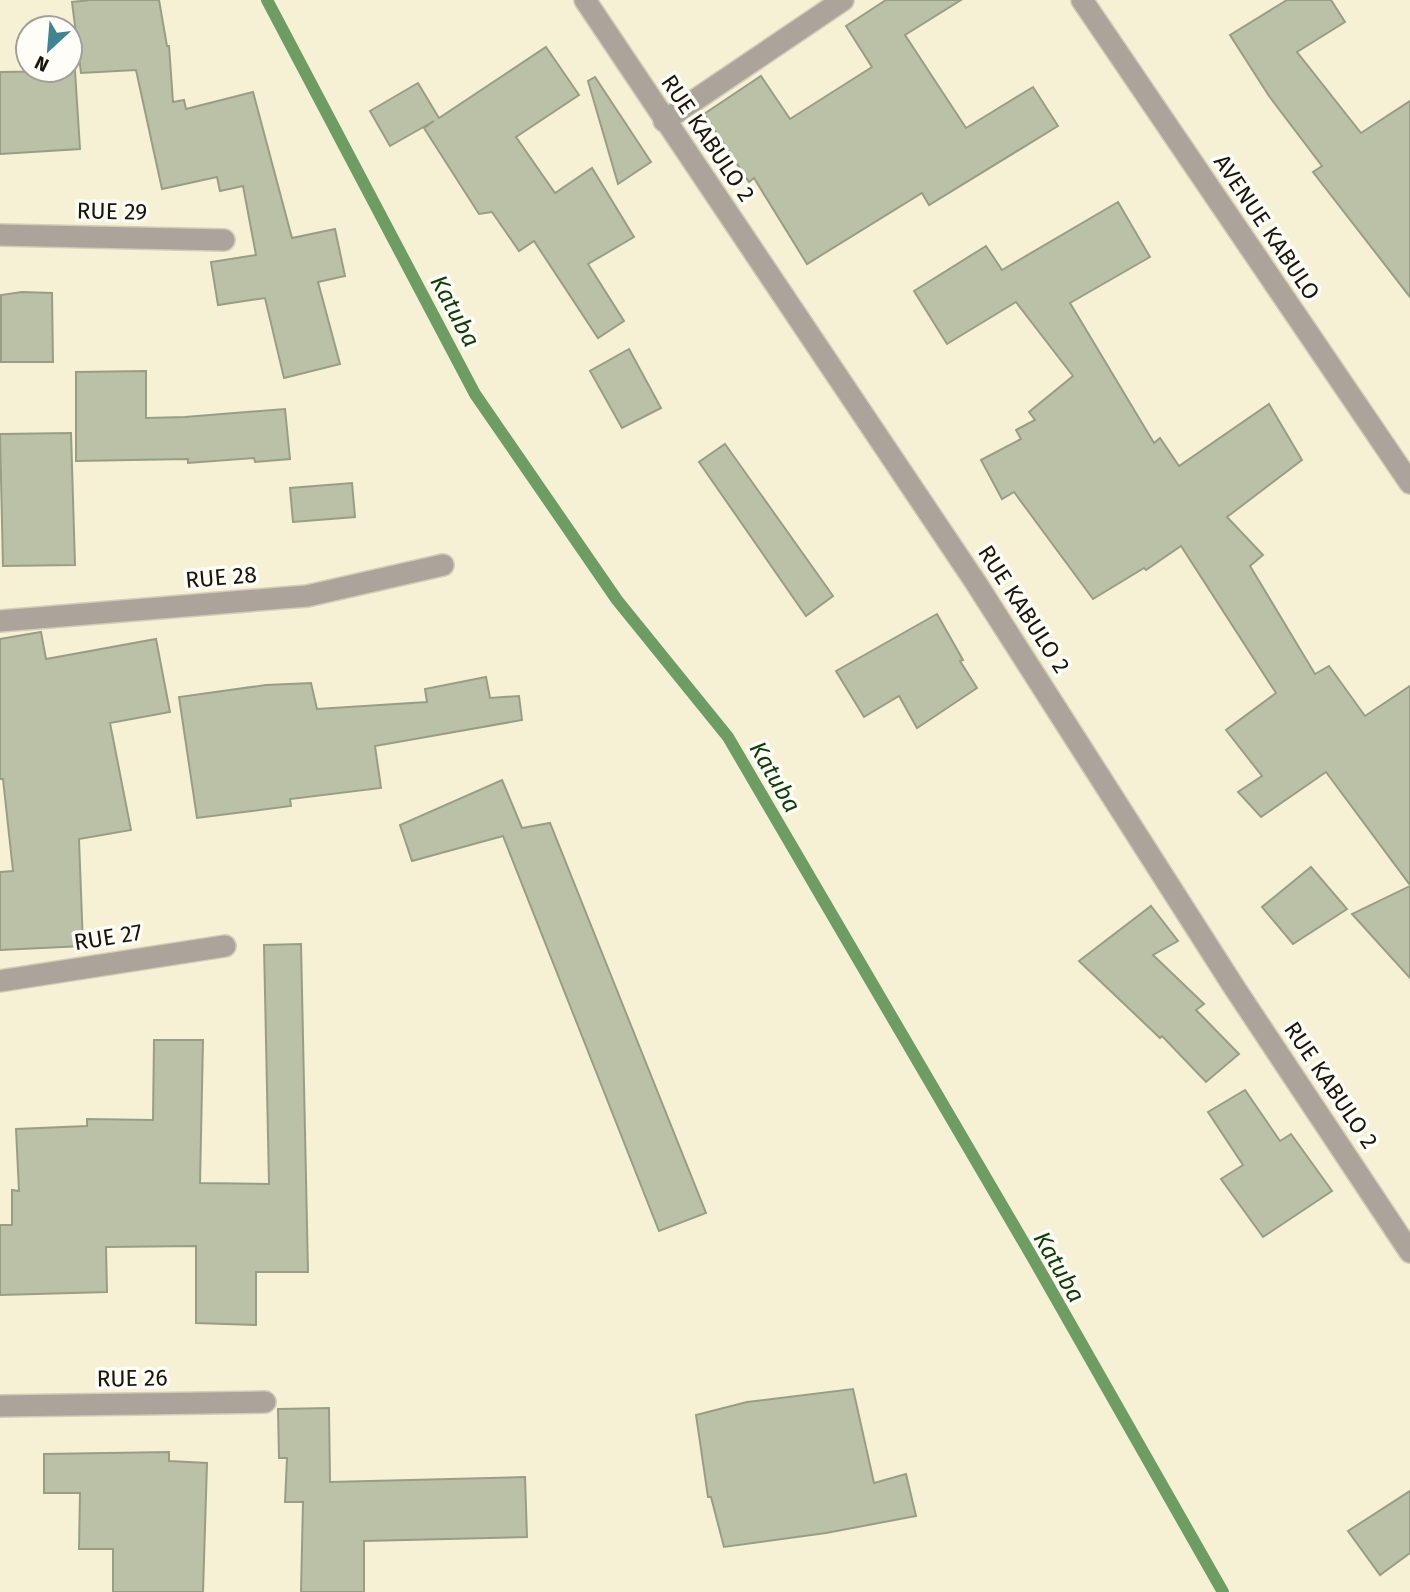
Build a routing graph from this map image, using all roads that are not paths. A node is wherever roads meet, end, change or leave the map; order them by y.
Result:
1 (585, 0) edge
2 (843, 0) edge
3 (1082, 0) edge
4 (664, 121) junction
5 (0, 235) edge
6 (224, 240) dead end
7 (1410, 483) edge
8 (443, 565) dead end
9 (0, 621) edge
10 (225, 946) dead end
11 (0, 981) edge
12 (1410, 1252) edge
13 (265, 1402) dead end
14 (0, 1406) edge

1 - 4 street, RUE KABULO 2
2 - 4 street
3 - 7 street, AVENUE KABULO
4 - 12 street, RUE KABULO 2
5 - 6 street, RUE 29
8 - 9 street, RUE 28
10 - 11 street, RUE 27
13 - 14 street, RUE 26

